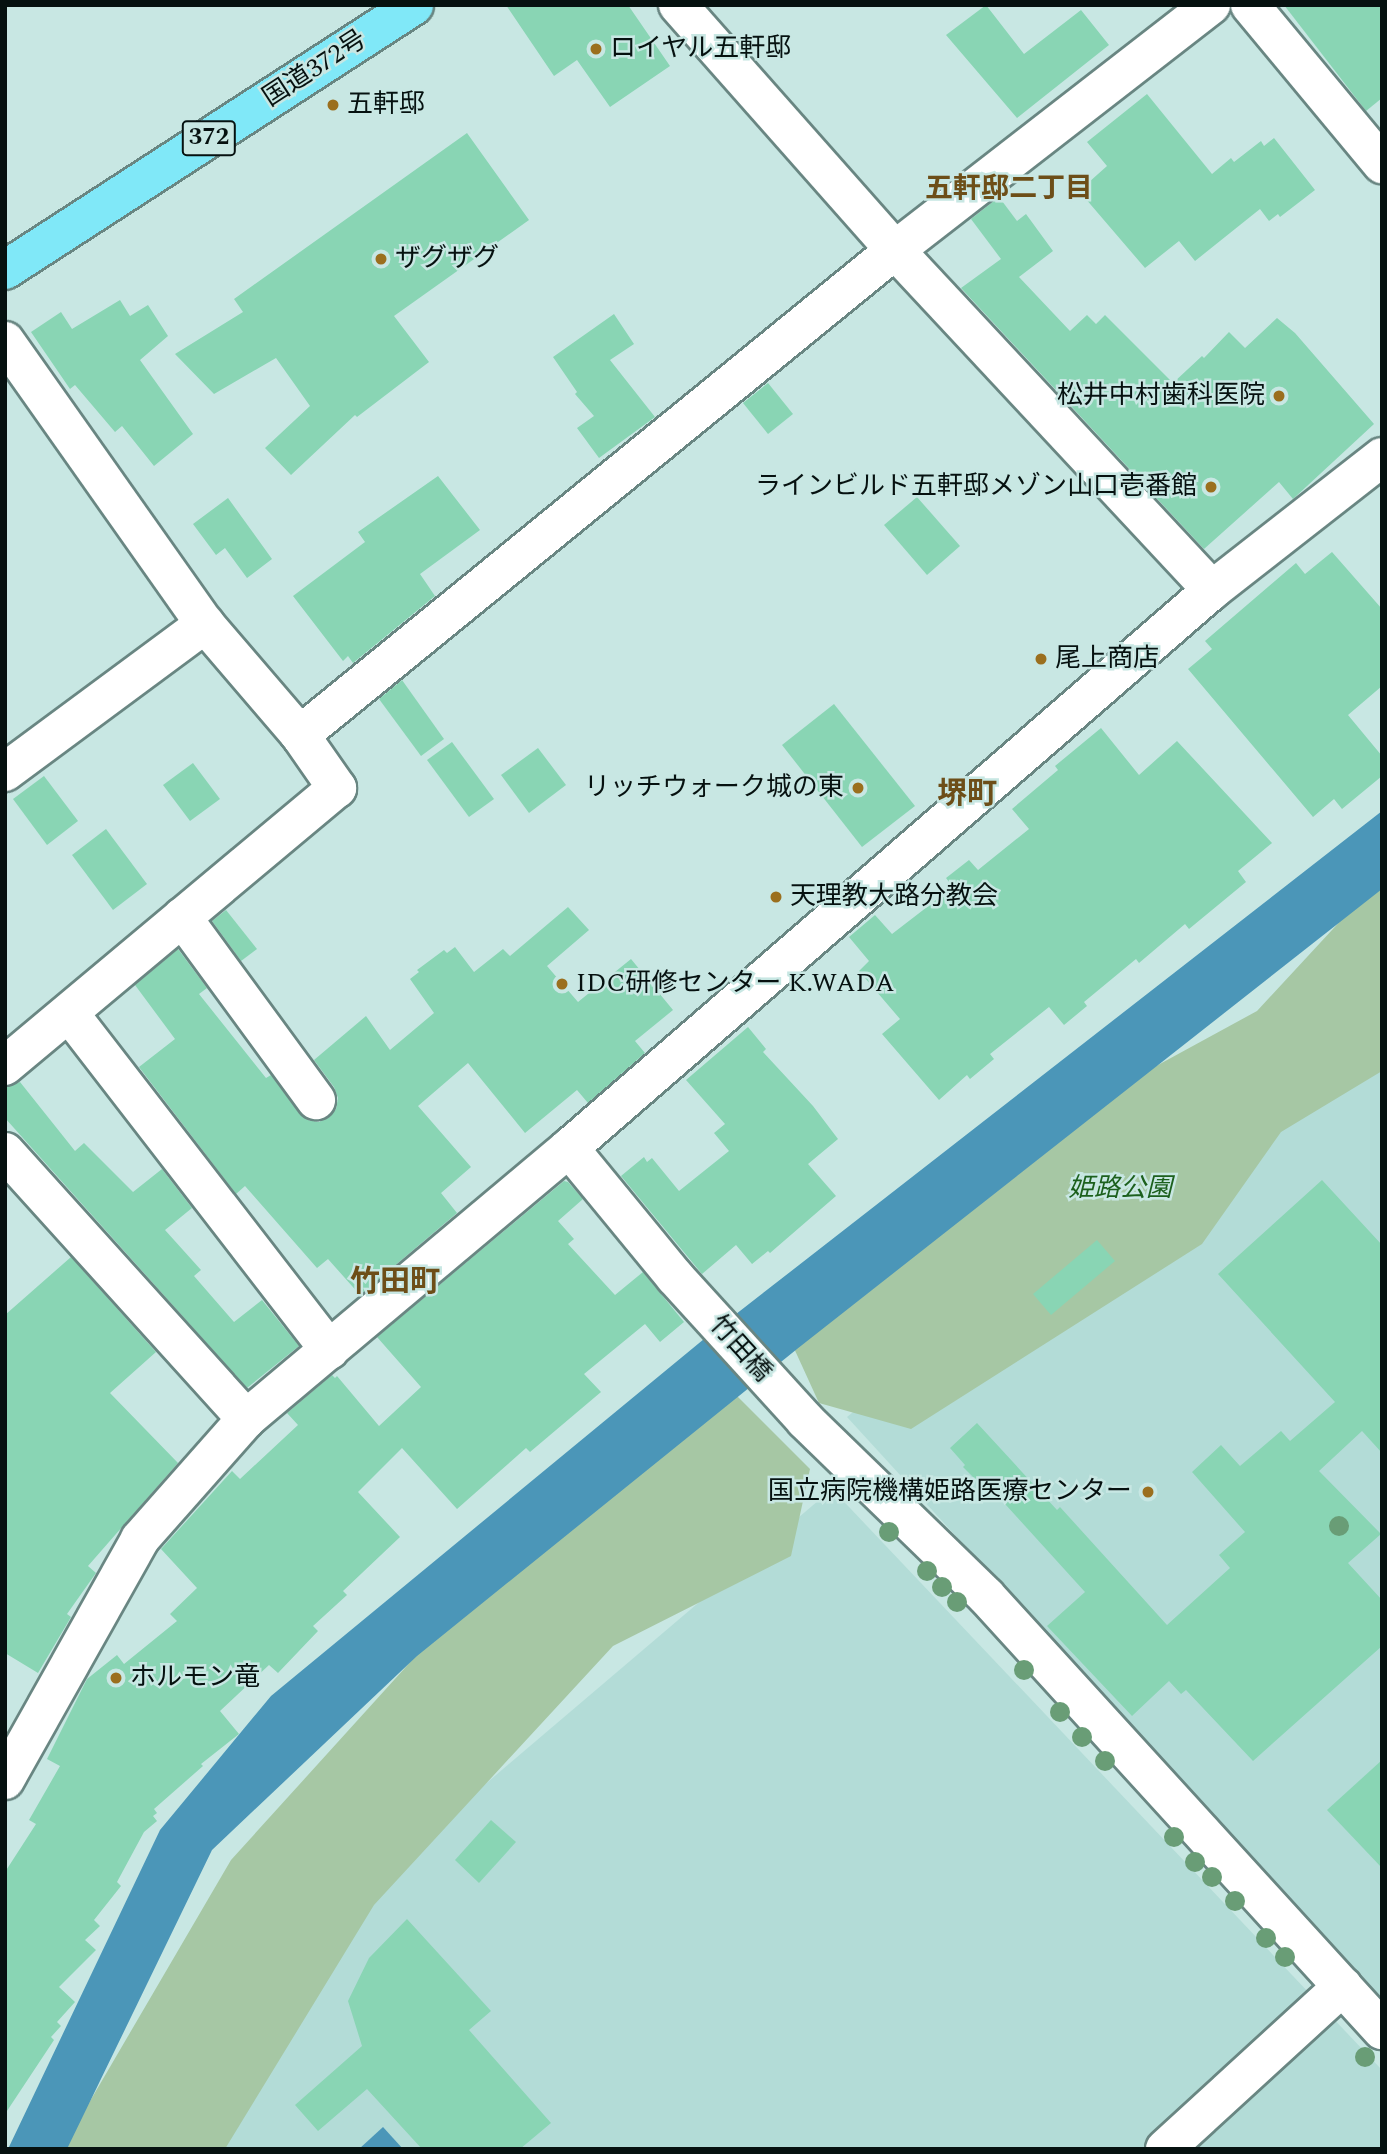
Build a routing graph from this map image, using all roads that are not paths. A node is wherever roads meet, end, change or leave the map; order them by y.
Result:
1 (414, 5) edge
2 (678, 5) edge
3 (1210, 5) edge
4 (1250, 5) edge
5 (1382, 164) edge
6 (895, 250) junction
7 (5, 270) edge
8 (5, 341) edge
9 (1381, 458) edge
10 (1212, 590) junction
11 (205, 624) junction
12 (300, 735) junction
13 (5, 772) edge
14 (182, 917) junction
15 (69, 1013) junction
16 (5, 1066) edge
17 (316, 1100) dead end
18 (569, 1148) junction
19 (5, 1152) edge
20 (328, 1350) junction
21 (246, 1419) junction
22 (5, 1780) edge
23 (1343, 1986) junction
24 (1382, 2030) edge
25 (1165, 2149) edge

1 - 7 highway, 国道372号 / 372
2 - 6 street
3 - 6 street
4 - 5 street
6 - 10 street
6 - 12 street
8 - 11 street
9 - 10 street
10 - 18 street
11 - 12 street
11 - 13 street
12 - 14 street
14 - 15 street
14 - 17 street
15 - 16 street
15 - 20 street
18 - 20 street
18 - 23 street, 竹田橋
19 - 21 street
20 - 21 street
21 - 22 street
23 - 24 street, 竹田橋
23 - 25 street

